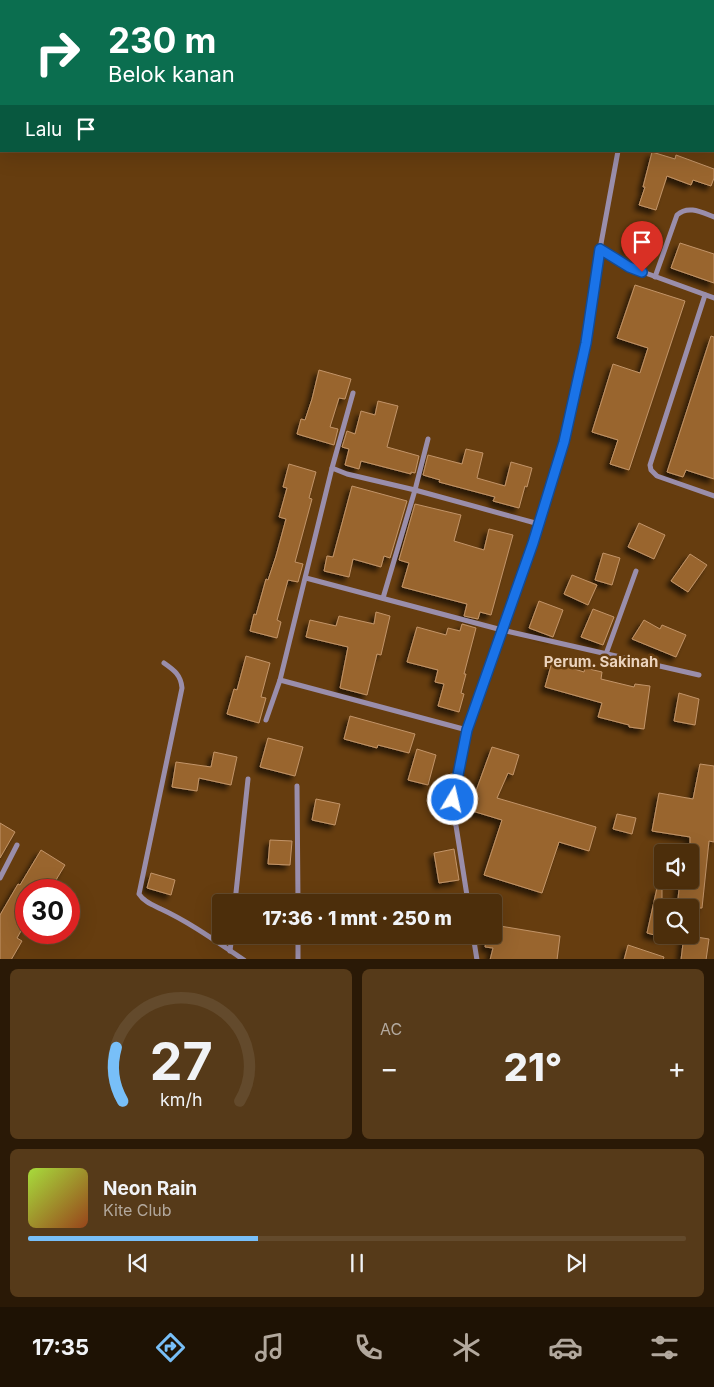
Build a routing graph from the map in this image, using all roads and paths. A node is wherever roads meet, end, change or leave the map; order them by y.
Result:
1 (618, 152) edge
2 (714, 217) edge
3 (600, 249) junction
4 (656, 277) junction
5 (705, 295) junction
6 (714, 298) edge
7 (353, 393) dead end
8 (428, 439) dead end
9 (332, 468) junction
10 (414, 490) junction
11 (714, 496) edge
12 (539, 524) junction
13 (636, 571) dead end
14 (306, 578) junction
15 (383, 598) junction
16 (502, 630) junction
17 (606, 654) junction
18 (164, 663) dead end
19 (699, 675) dead end
20 (280, 680) junction
21 (266, 720) dead end
22 (467, 730) junction
23 (248, 779) dead end
24 (297, 786) dead end
25 (17, 845) dead end
26 (0, 878) edge
27 (236, 894) edge
28 (298, 894) edge
29 (467, 894) edge
30 (231, 944) edge
31 (298, 944) edge
32 (474, 944) edge
33 (230, 950) junction
34 (243, 959) edge
35 (298, 959) edge
36 (477, 959) edge

1 - 3 street
2 - 4 street
3 - 4 street
3 - 12 street
4 - 5 street
5 - 6 street
5 - 11 street
7 - 9 street
8 - 10 street
9 - 10 street
9 - 14 street
10 - 12 street
10 - 15 street
12 - 16 street
13 - 17 street
14 - 15 street
14 - 20 street
15 - 16 street
16 - 17 street
16 - 22 street
17 - 19 street
18 - 33 street
20 - 21 street
20 - 22 street
22 - 29 street
23 - 27 street
24 - 28 street
25 - 26 street
30 - 33 street
31 - 35 street
32 - 36 street
33 - 34 street

